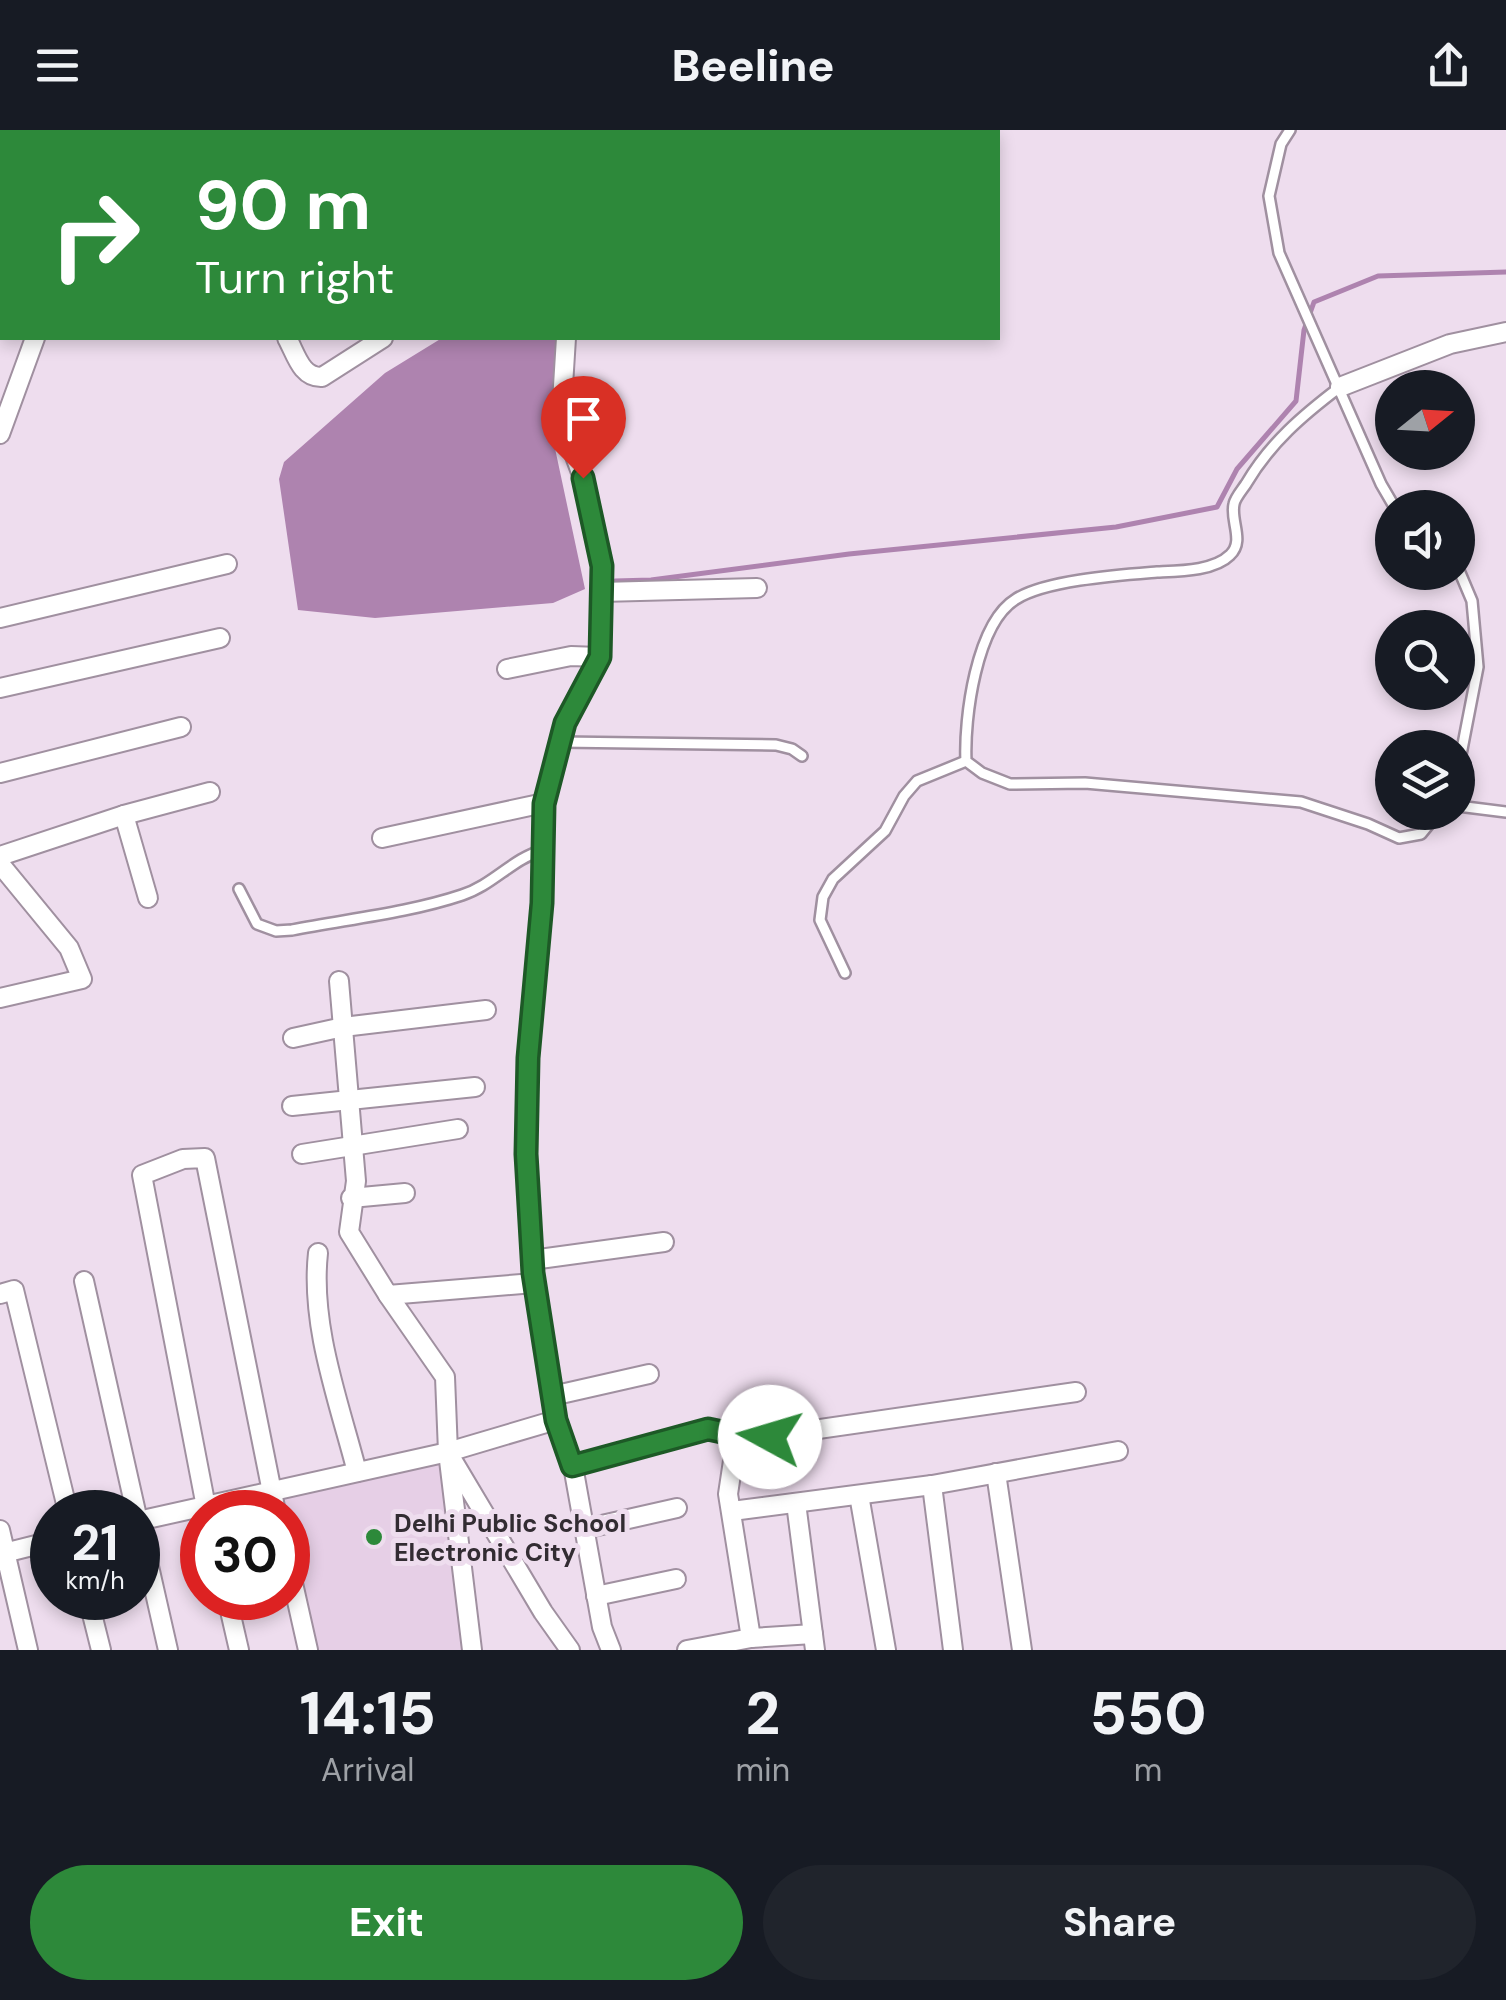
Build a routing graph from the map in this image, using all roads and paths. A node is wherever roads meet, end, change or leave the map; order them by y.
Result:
1 (1290, 130) edge
2 (1506, 332) edge
3 (34, 340) edge
4 (288, 340) edge
5 (380, 340) edge
6 (566, 340) edge
7 (1340, 387) junction
8 (7, 403) edge
9 (0, 434) edge
10 (1385, 490) edge
11 (227, 564) dead end
12 (757, 588) dead end
13 (1467, 590) edge
14 (602, 592) junction
15 (0, 618) edge
16 (220, 638) dead end
17 (600, 657) junction
18 (507, 668) dead end
19 (0, 688) edge
20 (181, 727) dead end
21 (1466, 730) edge
22 (561, 742) junction
23 (802, 756) dead end
24 (966, 761) junction
25 (0, 774) edge
26 (210, 792) dead end
27 (544, 804) junction
28 (1475, 808) edge
29 (1506, 812) edge
30 (124, 814) junction
31 (1375, 827) edge
32 (1381, 830) edge
33 (1423, 830) edge
34 (382, 838) dead end
35 (543, 850) junction
36 (0, 856) edge
37 (0, 864) edge
38 (240, 889) dead end
39 (148, 898) dead end
40 (844, 972) dead end
41 (340, 981) dead end
42 (0, 998) edge
43 (486, 1010) dead end
44 (343, 1027) junction
45 (293, 1038) dead end
46 (475, 1087) dead end
47 (349, 1099) junction
48 (292, 1106) dead end
49 (458, 1129) dead end
50 (353, 1144) junction
51 (302, 1154) dead end
52 (405, 1193) dead end
53 (351, 1198) junction
54 (664, 1242) dead end
55 (318, 1253) dead end
56 (532, 1260) junction
57 (84, 1281) dead end
58 (534, 1283) junction
59 (0, 1294) edge
60 (388, 1295) junction
61 (649, 1374) dead end
62 (1076, 1392) dead end
63 (552, 1396) junction
64 (556, 1420) junction
65 (736, 1441) junction
66 (1118, 1451) dead end
67 (448, 1452) junction
68 (572, 1466) junction
69 (357, 1472) junction
70 (996, 1473) junction
71 (932, 1485) junction
72 (63, 1490) edge
73 (131, 1490) edge
74 (202, 1490) edge
75 (272, 1490) edge
76 (280, 1490) edge
77 (859, 1494) junction
78 (796, 1503) junction
79 (677, 1508) dead end
80 (732, 1511) junction
81 (584, 1529) junction
82 (0, 1530) edge
83 (30, 1547) edge
84 (3, 1554) edge
85 (676, 1579) dead end
86 (596, 1596) junction
87 (160, 1616) edge
88 (94, 1620) edge
89 (232, 1620) edge
90 (301, 1620) edge
91 (751, 1638) junction
92 (814, 1642) edge
93 (28, 1650) edge
94 (101, 1650) edge
95 (168, 1650) edge
96 (239, 1650) edge
97 (308, 1650) edge
98 (472, 1650) edge
99 (570, 1650) edge
100 (611, 1650) edge
101 (687, 1650) edge
102 (886, 1650) edge
103 (953, 1650) edge
104 (1022, 1650) edge

1 - 7 lane
2 - 7 street
3 - 8 street
4 - 5 street
6 - 14 street
7 - 10 lane
7 - 24 lane
8 - 9 street
11 - 15 street
12 - 14 street
13 - 21 lane
14 - 17 street
16 - 19 street
17 - 18 street
17 - 22 street
20 - 25 street
22 - 23 lane
22 - 27 street
24 - 31 lane
24 - 40 lane
26 - 30 street
27 - 34 street
27 - 35 street
28 - 29 lane
30 - 36 street
30 - 39 street
32 - 33 lane
35 - 38 lane
35 - 56 street
37 - 42 street
41 - 44 street
43 - 44 street
44 - 45 street
44 - 47 street
46 - 47 street
47 - 48 street
47 - 50 street
49 - 50 street
50 - 51 street
50 - 53 street
52 - 53 street
53 - 60 street
54 - 56 street
55 - 69 street
56 - 58 street
57 - 73 street
58 - 60 street
58 - 63 street
59 - 72 street
60 - 67 street
61 - 63 street
62 - 65 street
63 - 64 street
64 - 67 street
64 - 68 street
65 - 68 street
65 - 80 street
66 - 70 street
67 - 69 street
67 - 98 street
67 - 99 street
68 - 81 street
69 - 76 street
70 - 71 street
70 - 104 street
71 - 77 street
71 - 103 street
74 - 75 street
77 - 78 street
77 - 102 street
78 - 80 street
78 - 92 street
79 - 81 street
80 - 91 street
81 - 86 street
82 - 84 street
83 - 84 street
84 - 93 street
85 - 86 street
86 - 100 street
87 - 95 street
88 - 94 street
89 - 96 street
90 - 97 street
91 - 92 street
91 - 101 street

